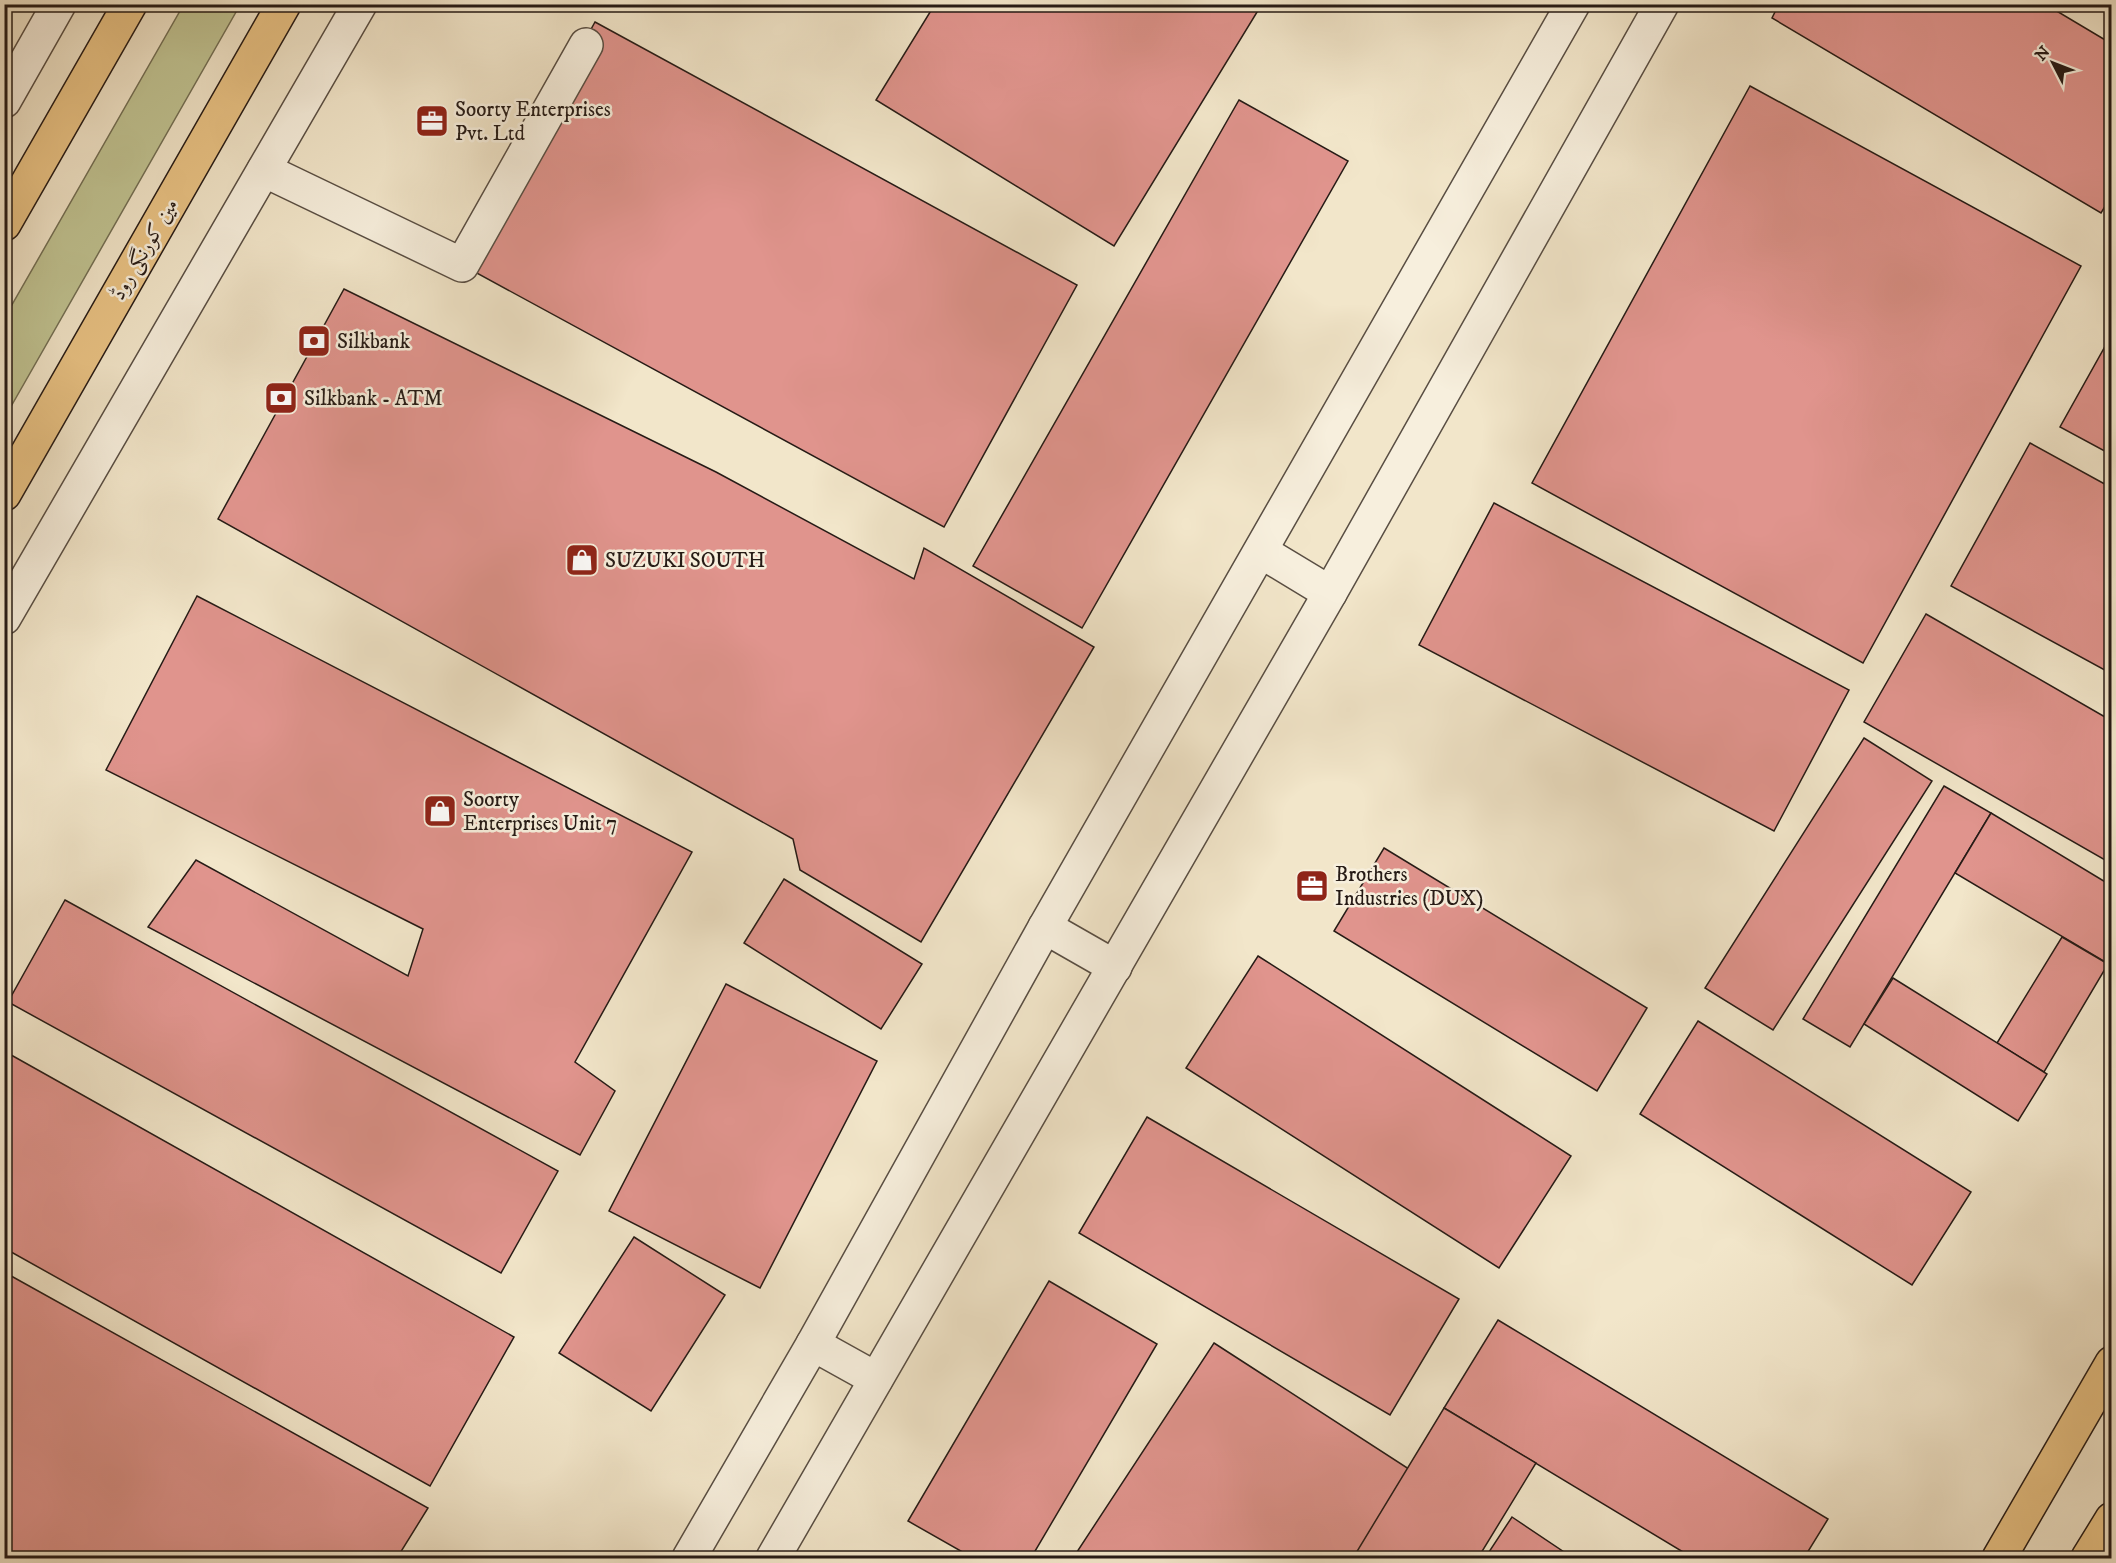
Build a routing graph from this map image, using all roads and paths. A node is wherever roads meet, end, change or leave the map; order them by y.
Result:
1 (59, 4) edge
2 (130, 4) edge
3 (284, 4) edge
4 (360, 4) edge
5 (1573, 4) edge
6 (1656, 7) edge
7 (586, 45) dead end
8 (4, 101) edge
9 (264, 170) junction
10 (4, 224) edge
11 (4, 495) edge
12 (1262, 552) junction
13 (1330, 593) junction
14 (4, 618) edge
15 (1045, 927) junction
16 (1115, 967) junction
17 (813, 1344) junction
18 (2112, 1363) edge
19 (876, 1378) junction
20 (2112, 1519) edge
21 (689, 1558) edge
22 (773, 1558) edge
23 (1999, 1558) edge
24 (2088, 1558) edge

1 - 8 street
2 - 10 main road
3 - 11 main road, مین کورنگی روڈ
4 - 9 street
5 - 12 street
6 - 13 street
7 - 9 street
9 - 14 street
12 - 13 street
12 - 15 street
13 - 16 street
15 - 16 street
15 - 17 street
16 - 19 street
17 - 19 street
17 - 21 street
18 - 23 main road
19 - 22 street
20 - 24 main road

